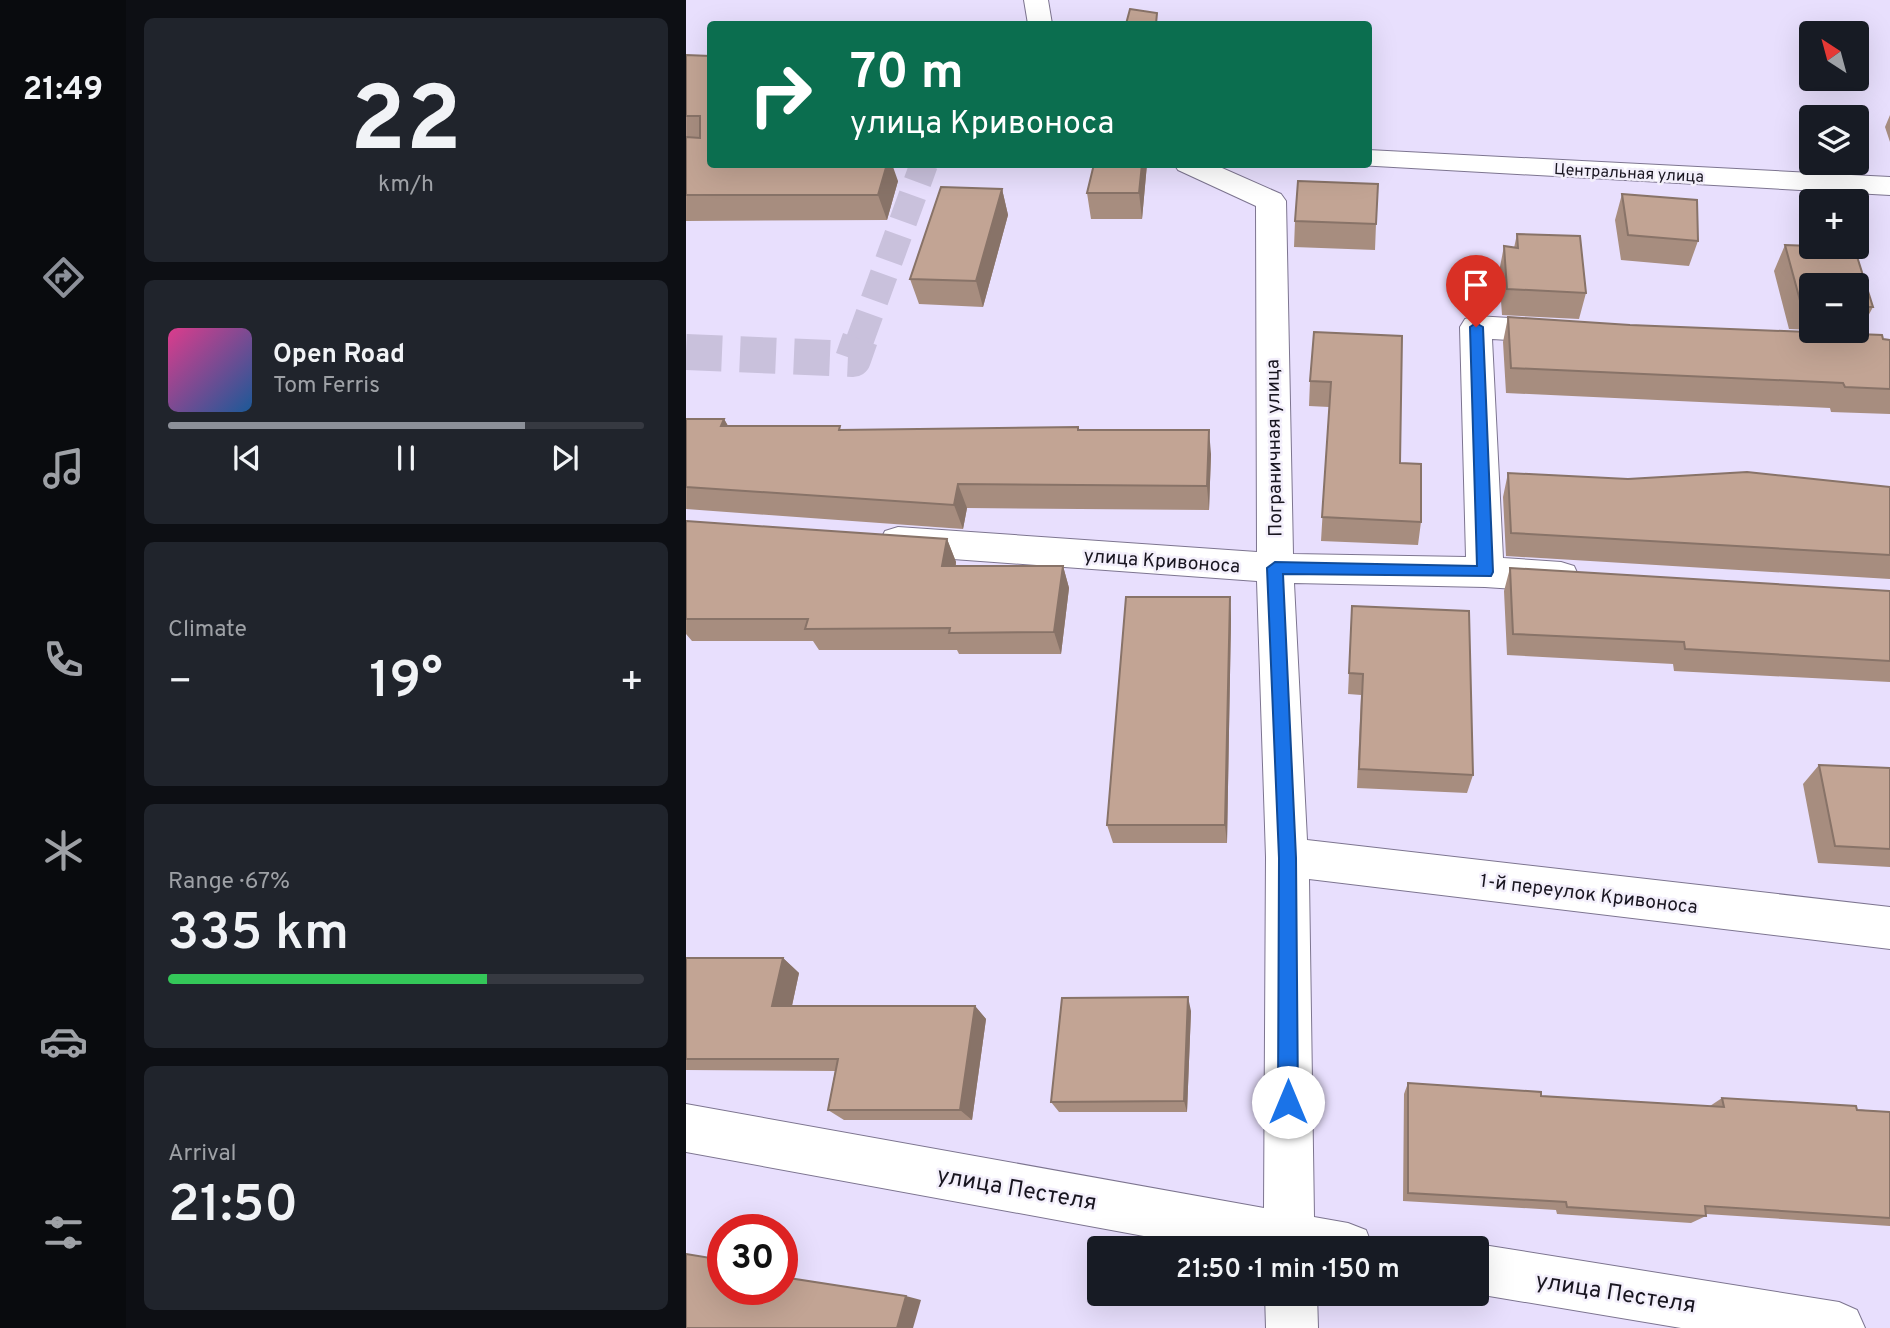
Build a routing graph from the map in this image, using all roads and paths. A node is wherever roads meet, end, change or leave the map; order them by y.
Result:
1 (1036, 0) edge
2 (1040, 21) edge
3 (1372, 159) edge
4 (1197, 168) edge
5 (1890, 186) edge
6 (1587, 333) edge
7 (864, 539) edge
8 (1275, 568) junction
9 (1485, 572) junction
10 (1597, 579) edge
11 (1287, 858) junction
12 (1890, 928) edge
13 (686, 1128) edge
14 (1252, 1236) edge
15 (1289, 1236) edge
16 (1489, 1271) edge
17 (1291, 1306) edge
18 (1292, 1328) edge
19 (1839, 1328) edge

1 - 2 street
3 - 5 street, Центральная улица
4 - 8 street, Пограничная улица
6 - 9 street
7 - 8 street, улица Кривоноса
8 - 9 street, улица Кривоноса
8 - 11 street, Пограничная улица
9 - 10 street, улица Кривоноса
11 - 12 street, 1-й переулок Кривоноса
11 - 15 street, Пограничная улица
13 - 14 street, улица Пестеля
16 - 19 street, улица Пестеля
17 - 18 street

